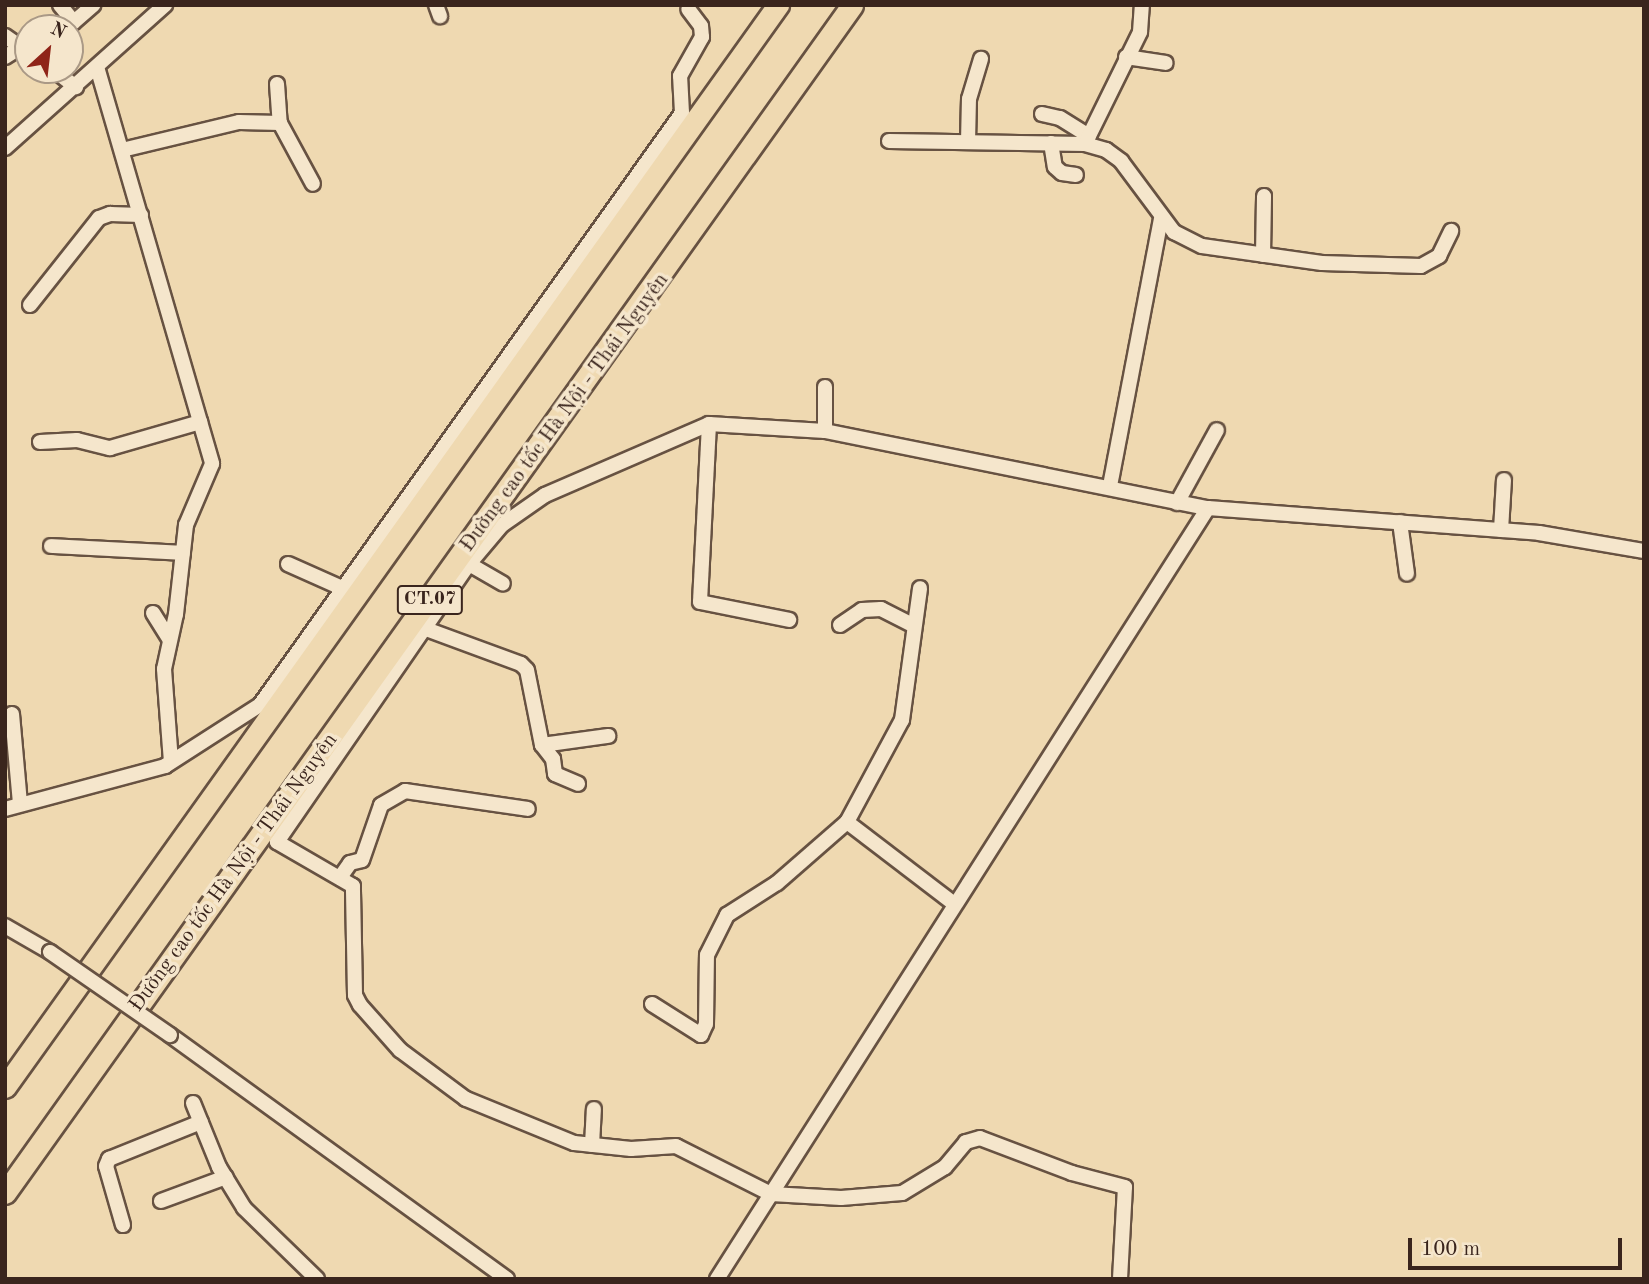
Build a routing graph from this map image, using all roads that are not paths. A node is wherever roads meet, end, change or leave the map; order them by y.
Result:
1 (165, 5) edge
2 (778, 5) edge
3 (852, 5) edge
4 (1142, 5) edge
5 (688, 9) dead end
6 (1126, 57) junction
7 (981, 59) dead end
8 (1166, 63) dead end
9 (97, 67) junction
10 (73, 84) edge
11 (277, 84) dead end
12 (76, 86) junction
13 (1042, 114) dead end
14 (280, 123) junction
15 (1087, 140) junction
16 (889, 141) dead end
17 (968, 142) junction
18 (1051, 143) junction
19 (5, 148) edge
20 (122, 150) junction
21 (1076, 175) dead end
22 (313, 184) dead end
23 (1264, 196) dead end
24 (141, 215) junction
25 (1161, 219) junction
26 (1451, 231) dead end
27 (1263, 255) junction
28 (30, 305) dead end
29 (825, 387) dead end
30 (200, 422) junction
31 (709, 424) junction
32 (1217, 430) dead end
33 (825, 431) junction
34 (40, 442) dead end
35 (1504, 480) dead end
36 (1110, 486) junction
37 (1177, 503) junction
38 (1208, 508) junction
39 (1400, 522) junction
40 (1501, 530) junction
41 (51, 546) dead end
42 (1644, 551) edge
43 (183, 553) junction
44 (288, 564) dead end
45 (469, 564) junction
46 (1407, 574) dead end
47 (503, 584) dead end
48 (342, 588) junction
49 (920, 588) dead end
50 (153, 613) dead end
51 (789, 620) dead end
52 (840, 625) dead end
53 (914, 626) junction
54 (426, 629) junction
55 (169, 639) junction
56 (12, 714) dead end
57 (608, 736) dead end
58 (542, 745) junction
59 (171, 762) junction
60 (578, 784) dead end
61 (20, 804) junction
62 (5, 809) edge
63 (528, 809) dead end
64 (847, 822) junction
65 (341, 876) junction
66 (953, 903) junction
67 (5, 926) edge
68 (652, 1004) dead end
69 (5, 1087) edge
70 (192, 1103) dead end
71 (594, 1109) dead end
72 (201, 1122) junction
73 (592, 1145) junction
74 (226, 1177) junction
75 (5, 1193) edge
76 (771, 1194) junction
77 (161, 1200) dead end
78 (123, 1225) dead end
79 (317, 1279) edge
80 (507, 1279) edge
81 (717, 1279) edge
82 (1120, 1279) edge

1 - 9 street
2 - 69 highway, CT.07
3 - 75 highway, Đường cao tốc Hà Nội - Thái Nguyên / CT.07
4 - 6 street
5 - 48 street
6 - 8 street
6 - 15 street
7 - 17 street
9 - 12 street
9 - 20 street
10 - 12 street
11 - 14 street
12 - 19 street
13 - 15 street
14 - 20 street
14 - 22 street
15 - 18 street
15 - 25 street
16 - 17 street
17 - 18 street
18 - 21 street
20 - 24 street
23 - 27 street
24 - 28 street
24 - 30 street
25 - 27 street
25 - 36 street
26 - 27 street
29 - 33 street
30 - 34 street
30 - 43 street
31 - 33 street
31 - 45 street
31 - 51 street
32 - 37 street
33 - 36 street
35 - 40 street
36 - 37 street
37 - 38 street
38 - 39 street
38 - 66 street
39 - 40 street
39 - 46 street
40 - 42 street
41 - 43 street
43 - 55 street
44 - 48 street
45 - 47 street
45 - 54 street
48 - 59 street
49 - 53 street
50 - 55 street
52 - 53 street
53 - 64 street
54 - 58 street
54 - 65 street
55 - 59 street
56 - 61 street
57 - 58 street
58 - 60 street
59 - 61 street
61 - 62 street
63 - 65 street
64 - 66 street
64 - 68 street
65 - 73 street
66 - 76 street
67 - 80 street, bridge
70 - 72 street
71 - 73 street
72 - 74 street
72 - 78 street
73 - 76 street
74 - 77 street
74 - 79 street
76 - 81 street
76 - 82 street

